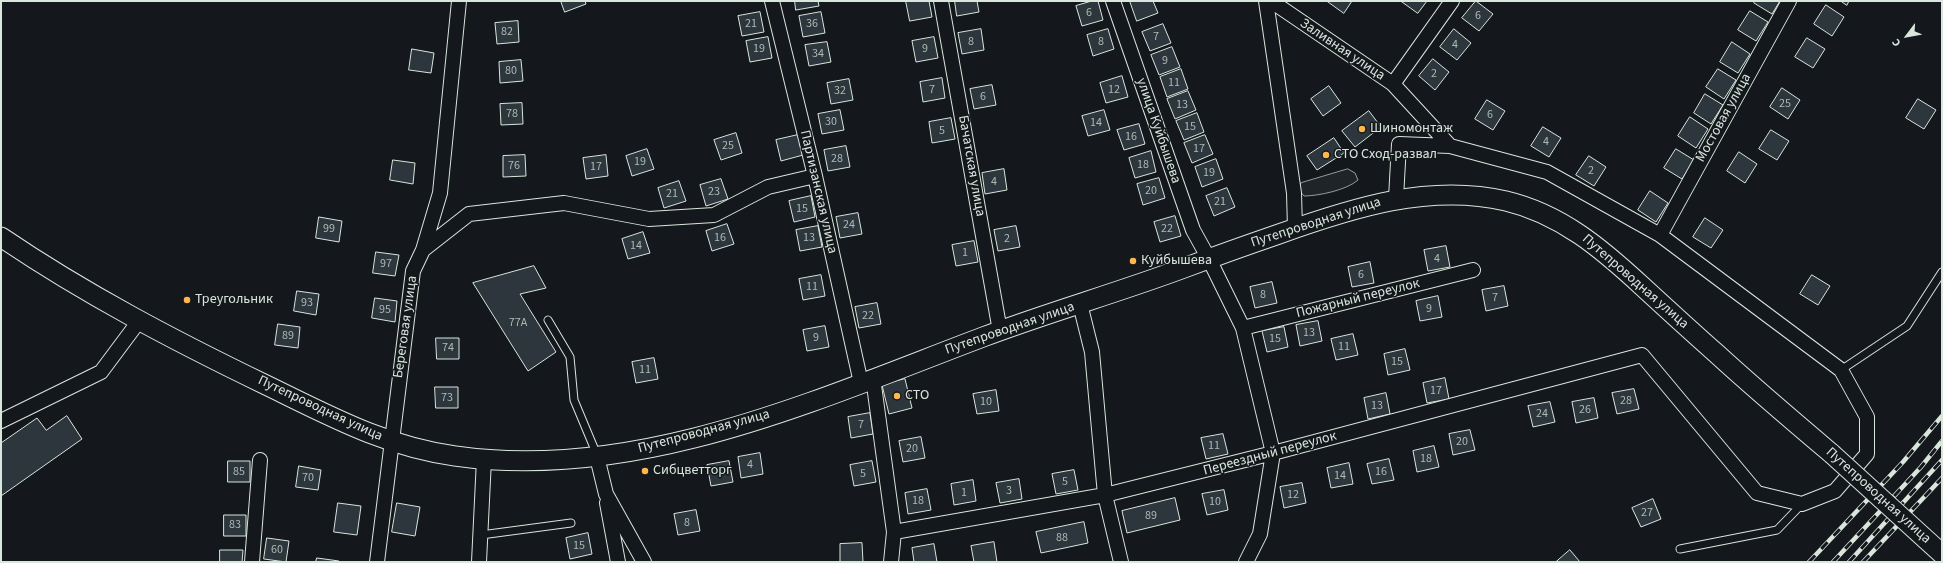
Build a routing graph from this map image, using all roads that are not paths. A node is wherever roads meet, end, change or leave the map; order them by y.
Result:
1 (459, 1) edge
2 (772, 1) edge
3 (942, 1) edge
4 (1112, 1) edge
5 (1266, 1) edge
6 (1271, 1) edge
7 (1452, 1) edge
8 (1789, 1) edge
9 (1393, 84) junction
10 (1450, 146) junction
11 (815, 176) junction
12 (1396, 198) junction
13 (1295, 228) junction
14 (1660, 235) junction
15 (1, 237) edge
16 (423, 250) junction
17 (1210, 259) junction
18 (1473, 270) dead end
19 (1942, 272) edge
20 (1080, 304) junction
21 (548, 320) dead end
22 (139, 321) junction
23 (1243, 328) junction
24 (1000, 331) junction
25 (1842, 370) junction
26 (867, 381) junction
27 (1, 420) edge
28 (391, 442) junction
29 (1273, 453) junction
30 (484, 459) junction
31 (260, 460) dead end
32 (598, 462) junction
33 (1105, 496) junction
34 (1802, 504) junction
35 (571, 523) dead end
36 (894, 532) junction
37 (480, 535) junction
38 (1680, 548) dead end
39 (1942, 554) edge
40 (252, 562) edge
41 (377, 562) edge
42 (479, 562) edge
43 (618, 562) edge
44 (644, 562) edge
45 (891, 562) edge
46 (1121, 562) edge
47 (1246, 562) edge

1 - 16 street, Береговая улица
2 - 11 street, Партизанская улица
3 - 24 street, Бачатская улица
4 - 17 street, улица Куйбышева
5 - 13 street
6 - 9 street, Заливная улица
7 - 9 street
8 - 14 street, Мостовая улица
9 - 10 street, Заливная улица
10 - 12 street
10 - 14 street
11 - 16 street
11 - 26 street, Партизанская улица
12 - 13 main road, Путепроводная улица
12 - 39 main road, Путепроводная улица, bridge
13 - 17 main road, Путепроводная улица
14 - 25 street
15 - 22 main road, Путепроводная улица
16 - 28 street, Береговая улица
17 - 20 main road, Путепроводная улица
17 - 23 street, улица Куйбышева
18 - 23 street, Пожарный переулок
19 - 25 lane
20 - 24 main road, Путепроводная улица
20 - 33 street
21 - 32 lane
22 - 27 street
22 - 28 main road, Путепроводная улица
23 - 29 street, улица Куйбышева
24 - 26 main road, Путепроводная улица
25 - 34 street
26 - 32 main road, Путепроводная улица
26 - 36 street, Партизанская улица
28 - 30 main road, Путепроводная улица
28 - 41 street, Береговая улица
29 - 33 street, Переездный переулок
29 - 34 street, Переездный переулок
29 - 47 street
30 - 32 main road, Путепроводная улица
30 - 37 street
31 - 40 street
32 - 43 street
32 - 44 street
33 - 36 street, Переездный переулок
33 - 46 street
34 - 38 lane
35 - 37 lane
36 - 45 street, Партизанская улица
37 - 42 street

